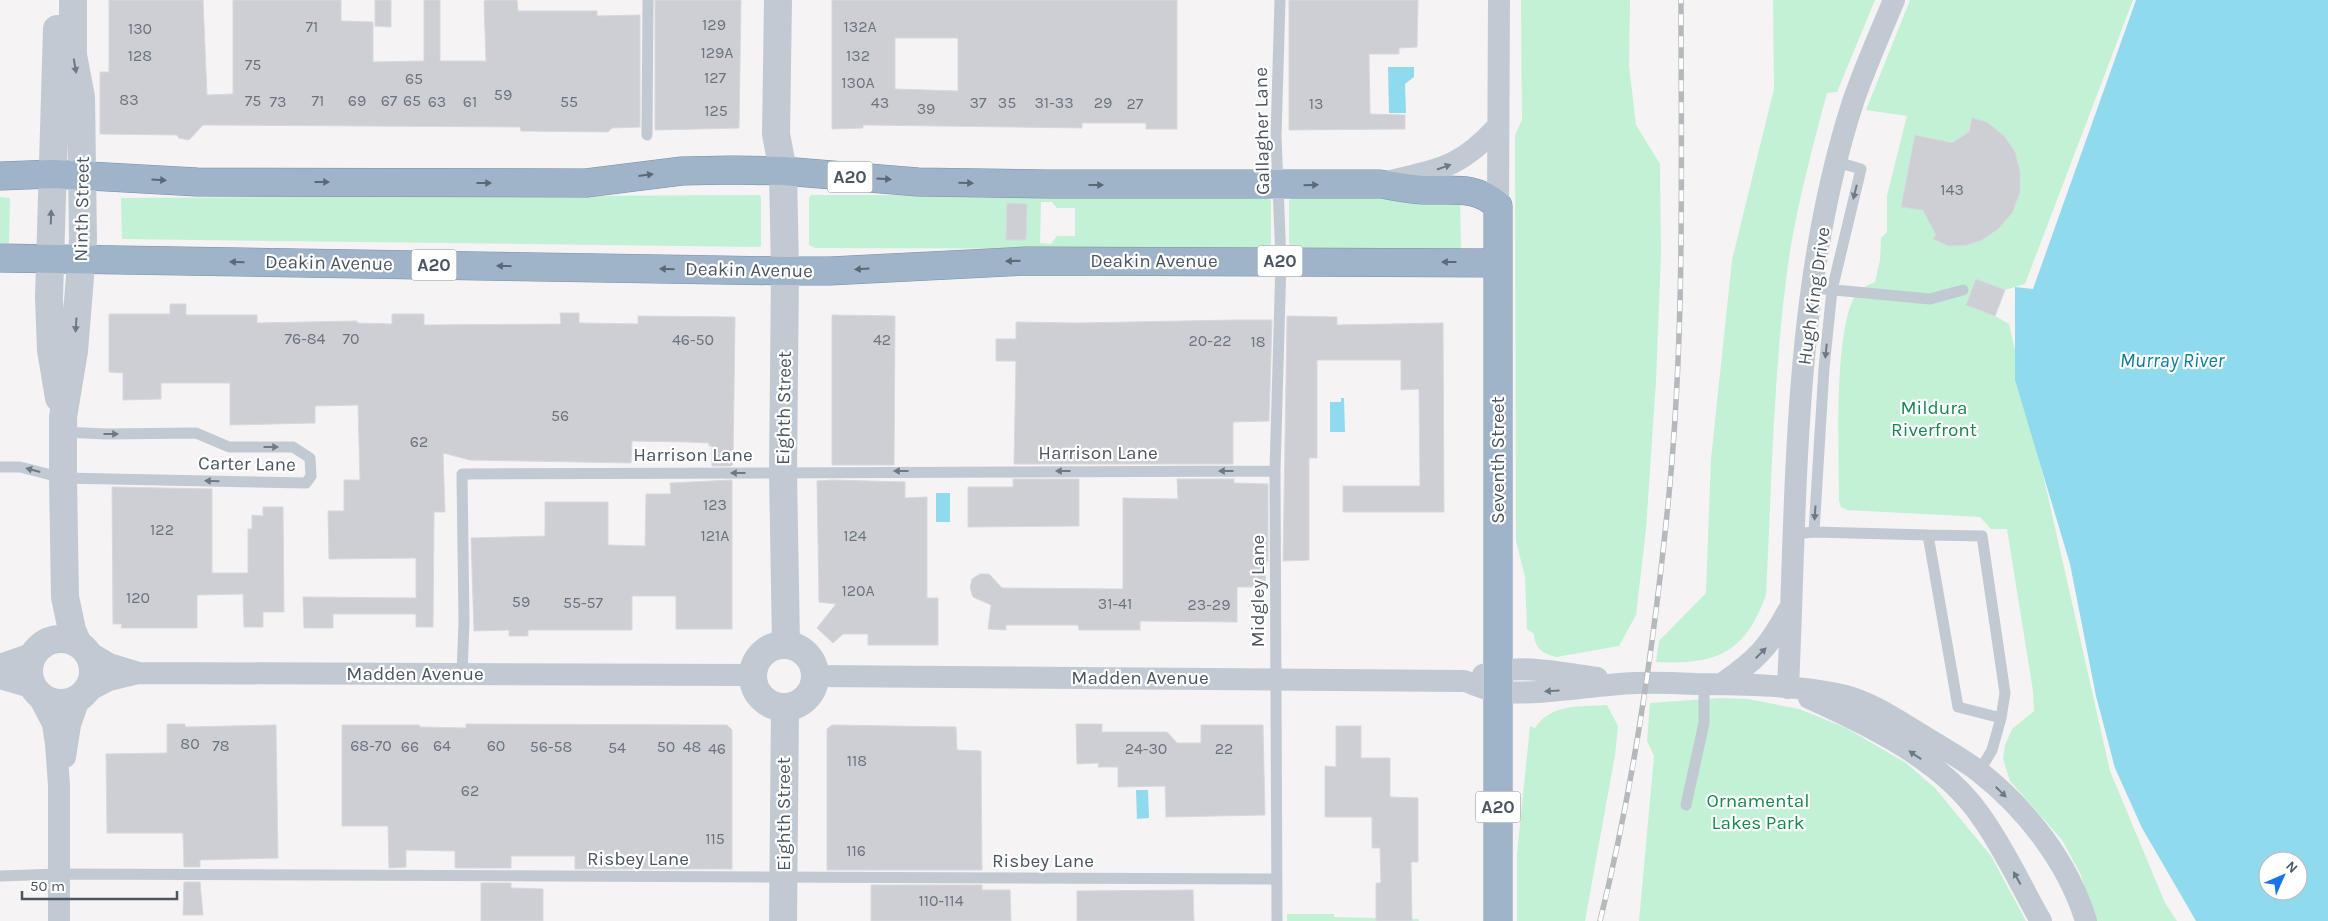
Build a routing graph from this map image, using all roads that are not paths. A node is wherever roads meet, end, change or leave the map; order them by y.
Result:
1 (57, 0) edge
2 (73, 0) edge
3 (648, 0) edge
4 (778, 0) edge
5 (792, 0) edge
6 (1280, 0) edge
7 (1499, 0) edge
8 (1894, 0) edge
9 (1498, 127) junction
10 (647, 135) dead end
11 (783, 171) junction
12 (53, 174) junction
13 (0, 176) edge
14 (83, 176) junction
15 (1380, 184) junction
16 (1280, 185) junction
17 (1498, 206) junction
18 (0, 258) edge
19 (50, 260) junction
20 (82, 261) junction
21 (1281, 261) junction
22 (1498, 263) junction
23 (786, 271) junction
24 (1822, 289) junction
25 (1963, 290) dead end
26 (63, 425) junction
27 (0, 467) edge
28 (1275, 471) junction
29 (783, 472) junction
30 (63, 478) junction
31 (1804, 533) junction
32 (1928, 535) junction
33 (64, 586) junction
34 (1792, 603) junction
35 (786, 644) junction
36 (81, 647) junction
37 (35, 652) junction
38 (0, 665) edge
39 (139, 673) junction
40 (462, 674) junction
41 (753, 675) junction
42 (815, 676) junction
43 (0, 678) edge
44 (1275, 678) junction
45 (1498, 681) junction
46 (1714, 684) junction
47 (1788, 688) junction
48 (35, 690) junction
49 (82, 695) junction
50 (785, 707) junction
51 (2001, 718) junction
52 (1971, 766) junction
53 (1948, 780) junction
54 (59, 784) junction
55 (1686, 805) dead end
56 (59, 874) junction
57 (0, 876) edge
58 (783, 877) junction
59 (1276, 879) junction
60 (59, 921) edge
61 (783, 921) edge
62 (1277, 921) edge
63 (1498, 921) edge
64 (2041, 921) edge
65 (2086, 921) edge

1 - 12 street, Ninth Street
2 -> 14 street, Ninth Street
3 - 10 lane
4 - 11 street, Eighth Street
5 - 11 street, Eighth Street
6 - 16 lane, Gallagher Lane
7 - 9 street, Seventh Street
8 - 24 street, Hugh King Drive
15 -> 9 street
9 - 17 street, Seventh Street
14 -> 11 highway, A20
11 -> 16 highway, A20
11 - 23 street, Eighth Street
12 - 13 highway, A20
12 - 14 highway, A20
19 -> 12 street, Ninth Street
14 - 20 street, Ninth Street
16 -> 15 highway, A20
15 - 17 highway, A20
16 - 21 lane, Gallagher Lane
17 - 22 highway, Seventh Street / A20
18 - 19 highway, Deakin Avenue / A20
19 - 20 highway, Deakin Avenue / A20
19 - 26 street, Ninth Street
23 -> 20 highway, Deakin Avenue / A20
20 -> 26 street, Ninth Street
22 -> 21 highway, Deakin Avenue / A20
21 -> 23 highway, Deakin Avenue / A20
21 - 28 lane, Midgley Lane
22 - 45 highway, Seventh Street / A20
23 - 29 street, Eighth Street
24 - 25 lane
24 - 31 street, Hugh King Drive
26 - 30 street, Ninth Street
26 -> 30 lane, Carter Lane
30 -> 27 lane, Carter Lane
28 -> 29 lane, Harrison Lane
28 - 44 lane, Midgley Lane
29 - 35 street, Eighth Street
29 -> 40 lane, Harrison Lane
30 - 33 street, Ninth Street
31 - 32 lane
31 - 34 street, Hugh King Drive
32 - 51 lane
32 - 51 lane
33 - 36 street, Ninth Street
33 - 37 street, Ninth Street
46 -> 34 street, Hugh King Drive
34 - 47 street, Hugh King Drive
35 - 41 street
35 - 42 street
36 - 37 street
36 - 39 street, Madden Avenue
36 - 49 street
37 - 38 street
37 - 48 street
39 - 40 street, Madden Avenue
39 - 49 street
40 - 41 street, Madden Avenue
41 - 50 street
42 - 44 street, Madden Avenue
42 - 50 street
43 - 48 street
44 - 45 street, Madden Avenue
44 - 59 lane, Midgley Lane
45 - 46 street
45 - 63 highway, Seventh Street / A20
46 - 47 street
46 - 55 lane
47 - 52 street
53 -> 47 street
48 - 49 street
48 - 54 street
49 - 54 street
50 - 58 street, Eighth Street
51 - 52 lane
52 - 53 street
52 -> 65 street
64 -> 53 street
54 - 56 street
56 - 57 lane, Risbey Lane
56 - 58 lane, Risbey Lane
56 - 60 street
58 - 59 lane, Risbey Lane
58 - 61 street, Eighth Street
59 - 62 lane, Midgley Lane

